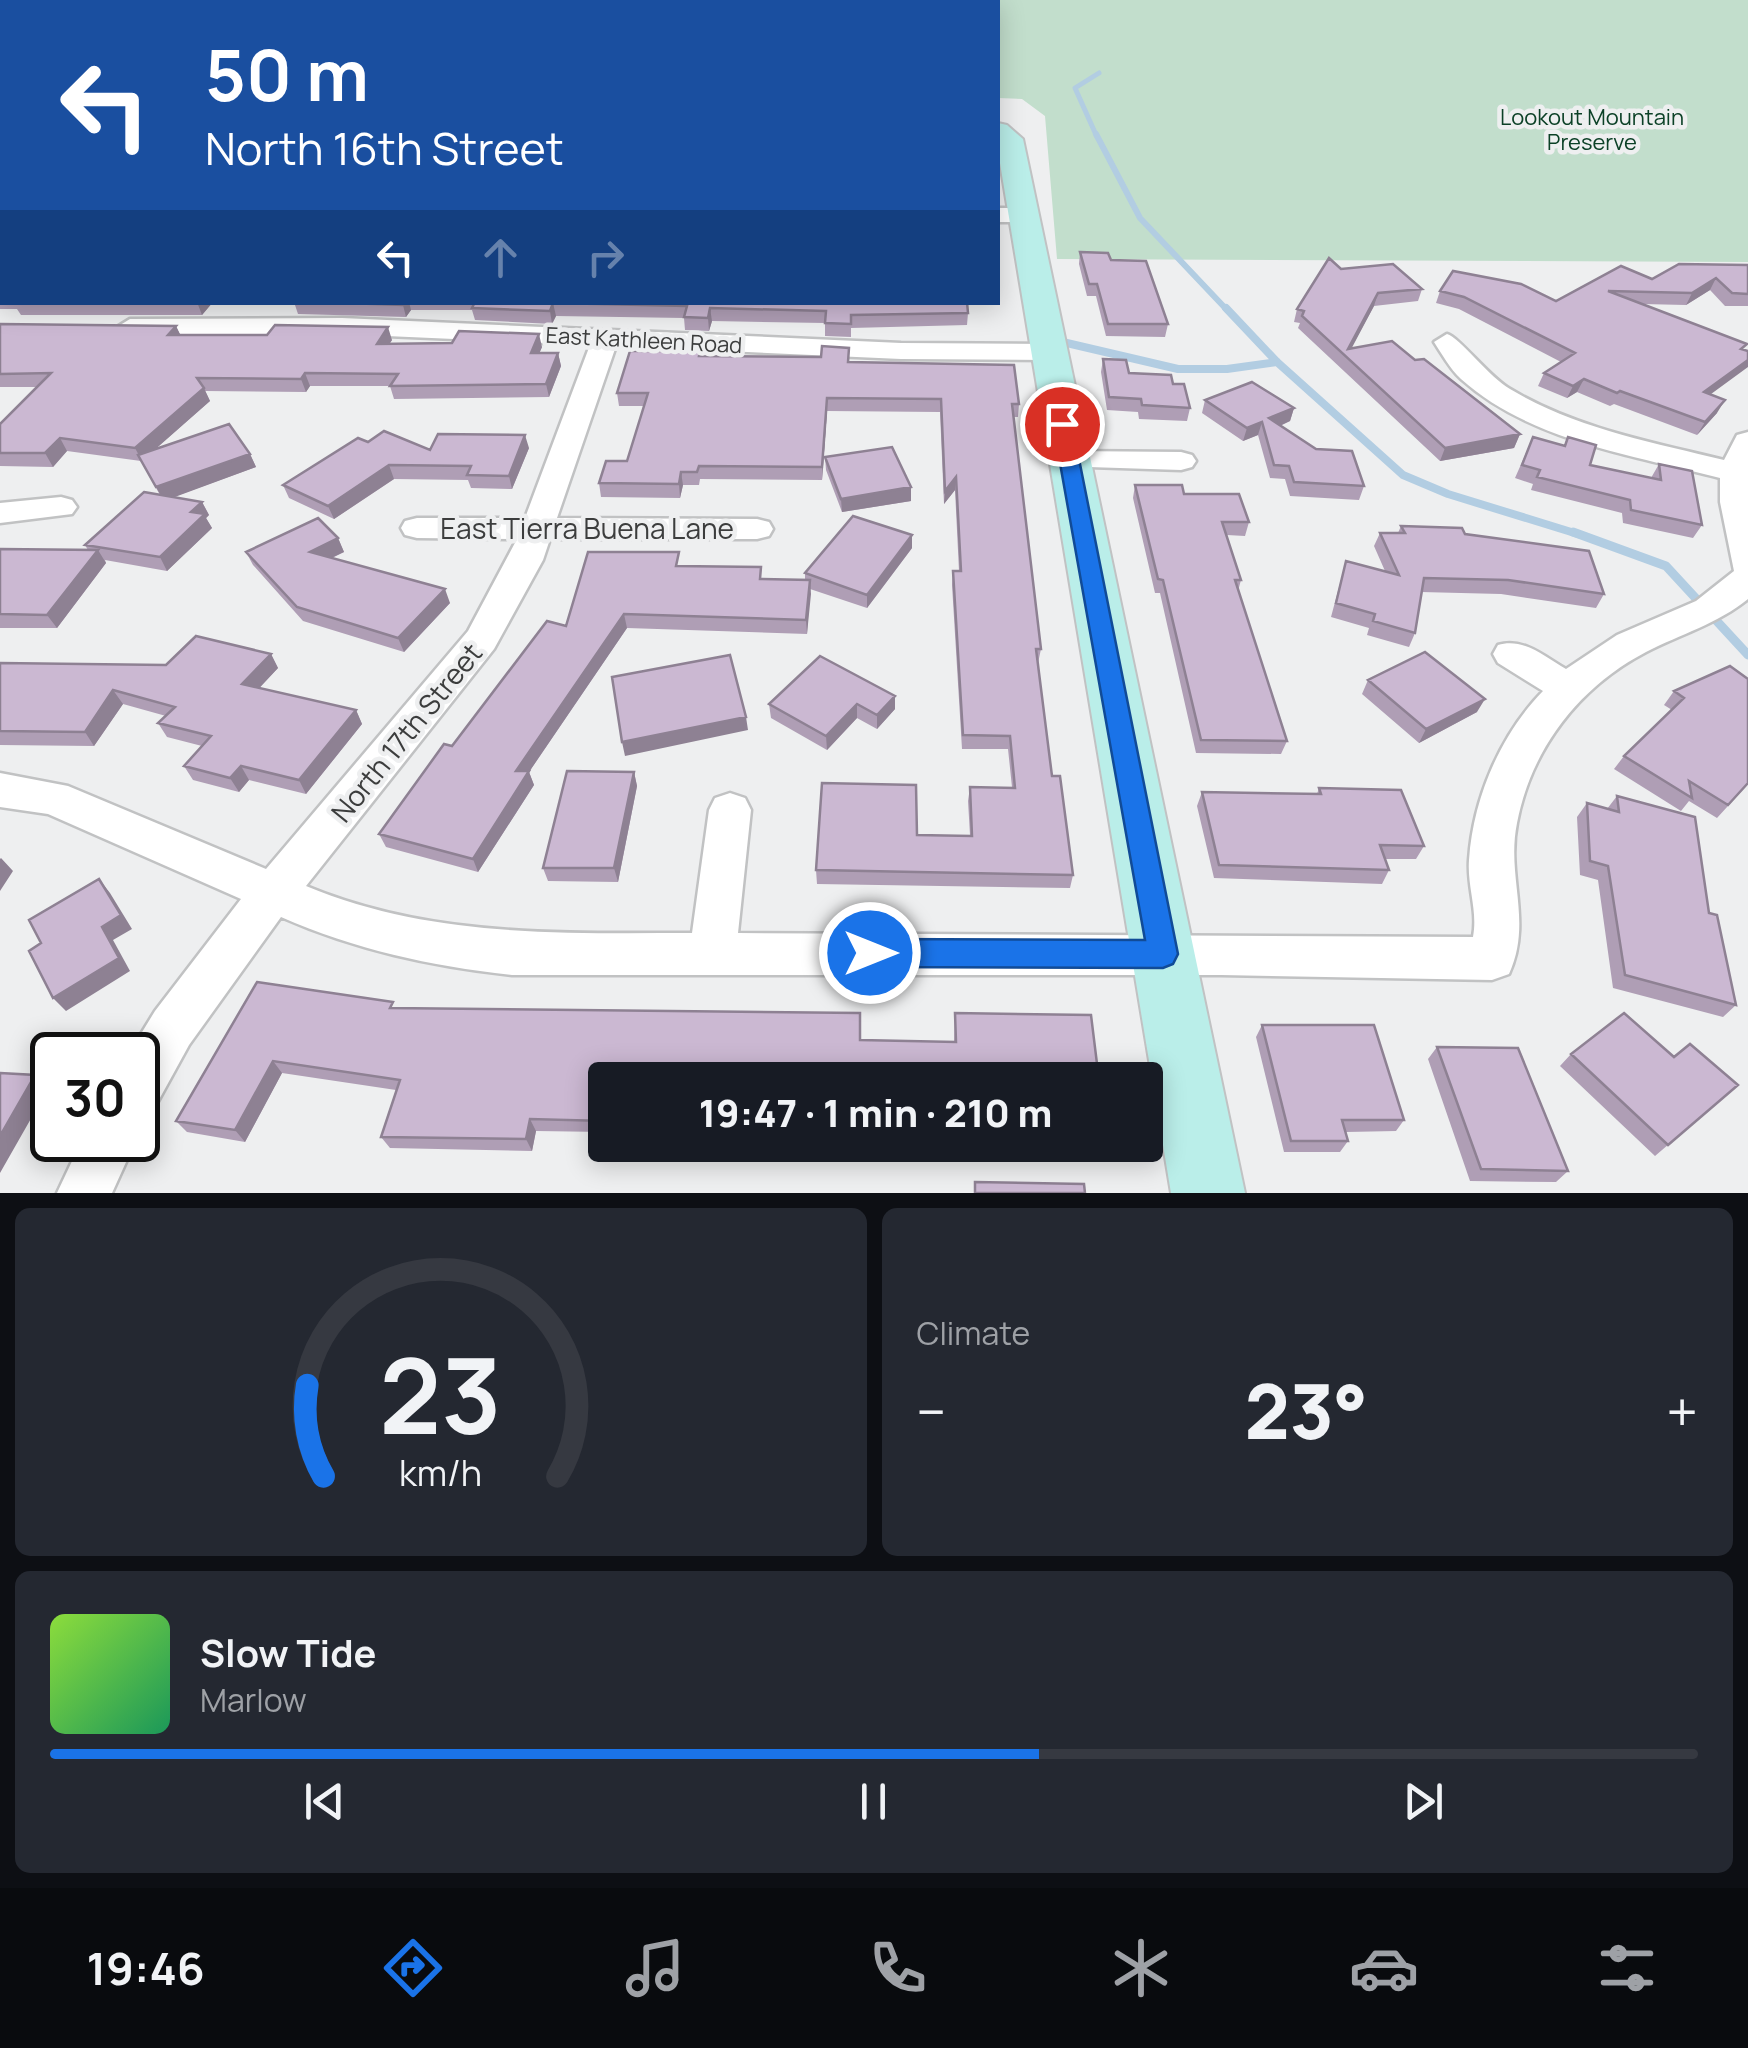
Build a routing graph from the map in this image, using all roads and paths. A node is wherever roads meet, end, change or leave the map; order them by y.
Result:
1 (1000, 133) edge
2 (1010, 211) edge
3 (242, 305) edge
4 (225, 326) junction
5 (112, 327) edge
6 (606, 338) junction
7 (1447, 342) dead end
8 (1048, 352) junction
9 (1748, 441) edge
10 (1070, 460) junction
11 (1180, 461) dead end
12 (1736, 473) junction
13 (60, 507) dead end
14 (0, 512) edge
15 (417, 528) dead end
16 (538, 528) junction
17 (757, 529) dead end
18 (1748, 566) edge
19 (1748, 576) edge
20 (1510, 654) dead end
21 (1566, 688) junction
22 (0, 790) edge
23 (730, 810) dead end
24 (274, 892) junction
25 (713, 952) junction
26 (1163, 954) junction
27 (160, 1049) edge
28 (99, 1162) edge
29 (84, 1193) edge
30 (1208, 1193) edge

1 - 2 street
2 - 8 street
3 - 4 street
4 - 5 street, East Kathleen Road
4 - 6 street, East Kathleen Road
6 - 8 street, East Kathleen Road
6 - 16 street, North 17th Street
7 - 12 street
8 - 10 street
9 - 12 street
10 - 11 street
10 - 26 street
12 - 18 street
13 - 14 street
15 - 16 street, East Tierra Buena Lane
16 - 17 street, East Tierra Buena Lane
16 - 24 street, North 17th Street
19 - 21 street
20 - 21 street
21 - 26 street
22 - 24 street
23 - 25 street
24 - 25 street
24 - 27 street, North 17th Street
25 - 26 street
26 - 30 street
28 - 29 street

